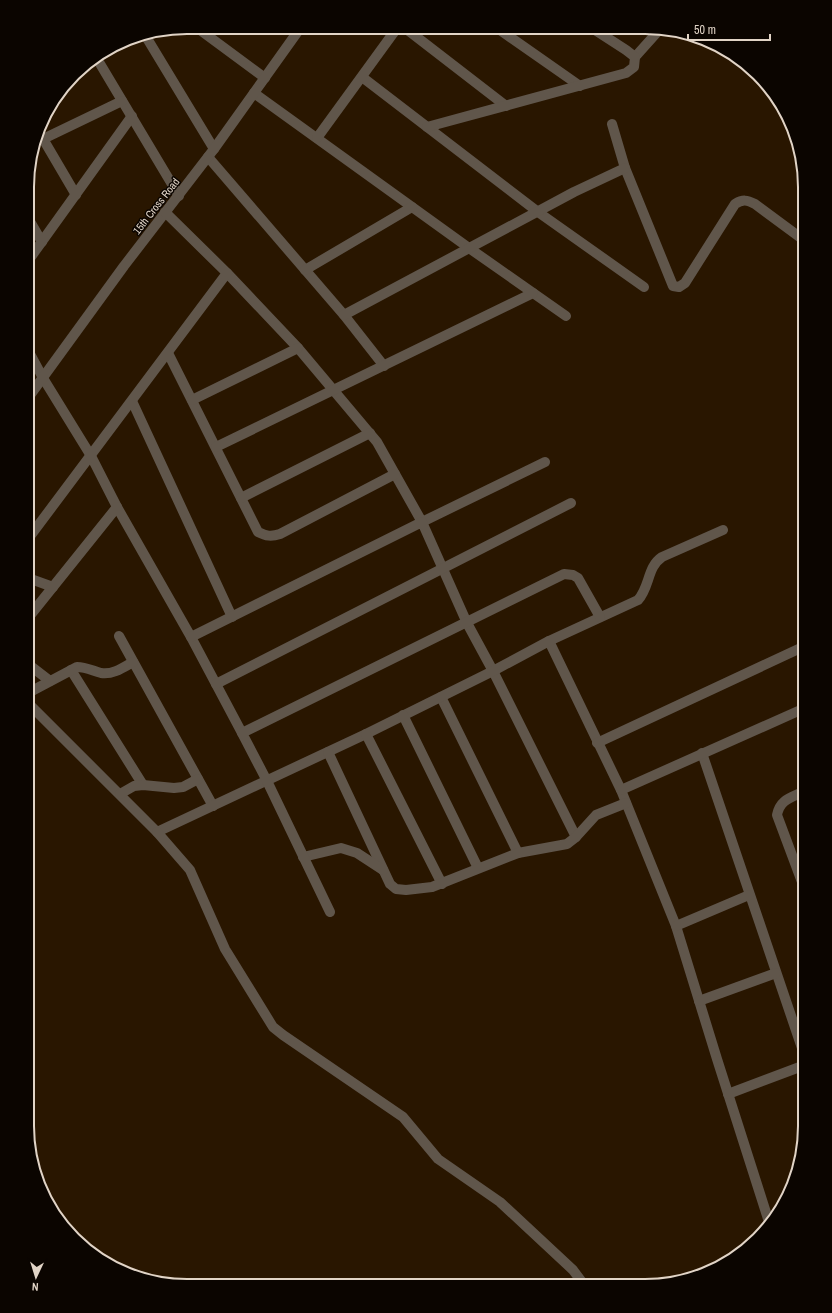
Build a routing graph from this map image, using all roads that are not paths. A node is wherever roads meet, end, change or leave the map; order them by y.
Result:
1 (205, 34) edge
2 (296, 34) edge
3 (393, 34) edge
4 (413, 34) edge
5 (506, 34) edge
6 (601, 34) edge
7 (656, 34) edge
8 (147, 39) edge
9 (635, 57) junction
10 (99, 62) edge
11 (362, 77) junction
12 (265, 78) junction
13 (580, 86) junction
14 (254, 93) junction
15 (122, 101) junction
16 (506, 106) junction
17 (132, 116) junction
18 (612, 124) dead end
19 (427, 127) junction
20 (44, 134) edge
21 (42, 137) edge
22 (317, 138) junction
23 (211, 153) junction
24 (625, 168) junction
25 (76, 195) junction
26 (179, 196) junction
27 (412, 207) junction
28 (165, 212) junction
29 (538, 212) junction
30 (34, 228) edge
31 (798, 236) edge
32 (42, 242) junction
33 (469, 248) junction
34 (34, 253) edge
35 (305, 270) junction
36 (227, 274) junction
37 (644, 287) dead end
38 (534, 293) junction
39 (344, 315) junction
40 (566, 316) dead end
41 (298, 348) junction
42 (168, 353) junction
43 (34, 361) edge
44 (384, 366) junction
45 (43, 378) junction
46 (34, 390) edge
47 (334, 390) junction
48 (192, 400) junction
49 (132, 401) junction
50 (370, 433) junction
51 (216, 447) junction
52 (91, 456) junction
53 (545, 462) dead end
54 (395, 474) junction
55 (241, 498) junction
56 (570, 503) dead end
57 (117, 507) junction
58 (422, 522) junction
59 (723, 530) dead end
60 (34, 531) edge
61 (443, 569) junction
62 (34, 580) edge
63 (53, 587) junction
64 (34, 611) edge
65 (232, 617) junction
66 (600, 617) junction
67 (467, 623) junction
68 (119, 636) dead end
69 (192, 638) junction
70 (549, 641) junction
71 (798, 649) edge
72 (134, 662) junction
73 (34, 669) edge
74 (71, 670) junction
75 (493, 671) junction
76 (50, 681) junction
77 (216, 684) junction
78 (34, 690) edge
79 (441, 697) junction
80 (34, 709) edge
81 (798, 711) edge
82 (403, 716) junction
83 (242, 733) junction
84 (366, 734) junction
85 (597, 743) junction
86 (328, 752) junction
87 (702, 753) junction
88 (198, 779) junction
89 (267, 781) junction
90 (143, 785) junction
91 (620, 790) junction
92 (120, 794) junction
93 (798, 794) edge
94 (626, 803) junction
95 (213, 806) junction
96 (157, 832) junction
97 (576, 837) junction
98 (518, 853) junction
99 (303, 857) junction
100 (478, 868) junction
101 (383, 870) junction
102 (798, 871) edge
103 (442, 884) junction
104 (749, 895) junction
105 (330, 912) dead end
106 (676, 926) junction
107 (776, 973) junction
108 (699, 1001) junction
109 (798, 1037) edge
110 (798, 1068) edge
111 (728, 1094) junction
112 (767, 1217) edge
113 (579, 1279) edge

1 - 12 street
2 - 12 street, 15th Cross Road
3 - 11 street
4 - 16 street
5 - 13 street
6 - 9 street
7 - 9 street
8 - 23 street
9 - 13 street
10 - 15 street
11 - 19 street
11 - 22 street
12 - 14 street, 15th Cross Road
13 - 16 street
14 - 22 street
14 - 23 street, 15th Cross Road
15 - 17 street
15 - 20 street
16 - 19 street
17 - 25 street
17 - 26 street
18 - 24 street
19 - 29 street
21 - 25 street
22 - 27 street
23 - 26 street, 15th Cross Road
23 - 35 street
24 - 29 street
24 - 31 street
25 - 32 street
26 - 28 street, 15th Cross Road
27 - 33 street
27 - 35 street
28 - 36 street
28 - 45 street, 15th Cross Road
29 - 33 street
29 - 37 street
30 - 32 street
32 - 34 street
33 - 38 street
33 - 39 street
35 - 39 street
36 - 41 street
36 - 42 street
38 - 40 street
38 - 44 street
39 - 44 street
41 - 47 street
41 - 48 street
42 - 48 street
42 - 49 street
43 - 45 street
44 - 47 street
45 - 46 street, 15th Cross Road
45 - 52 street
47 - 50 street
47 - 51 street
48 - 51 street
49 - 52 street
49 - 65 street
50 - 54 street
50 - 55 street
51 - 55 street
52 - 57 street
52 - 60 street
53 - 58 street
54 - 55 street
54 - 58 street
56 - 61 street
57 - 63 street
57 - 69 street
58 - 61 street
58 - 65 street
59 - 66 street
61 - 67 street
61 - 77 street
62 - 63 street
63 - 64 street
65 - 69 street
66 - 67 street
66 - 70 street
67 - 75 street
67 - 83 street
68 - 72 street
69 - 77 street
70 - 75 street
70 - 85 street
71 - 85 street
72 - 74 street
72 - 88 street
73 - 76 street
74 - 76 street
74 - 90 street
75 - 79 street
75 - 97 street
76 - 78 street
77 - 83 street
79 - 82 street
79 - 98 street
80 - 92 street
81 - 87 street
82 - 84 street
82 - 100 street
83 - 89 street
84 - 86 street
84 - 103 street
85 - 91 street
86 - 89 street
86 - 101 street
87 - 91 street
87 - 104 street
88 - 90 street
88 - 95 street
89 - 95 street
89 - 99 street
90 - 92 street
91 - 94 street
92 - 96 street
93 - 102 street
94 - 97 street
94 - 106 street
95 - 96 street
96 - 113 street
97 - 98 street
98 - 100 street
99 - 101 street
99 - 105 street
100 - 103 street
101 - 103 street
104 - 106 street
104 - 107 street
106 - 108 street
107 - 108 street
107 - 109 street
108 - 111 street
110 - 111 street
111 - 112 street

